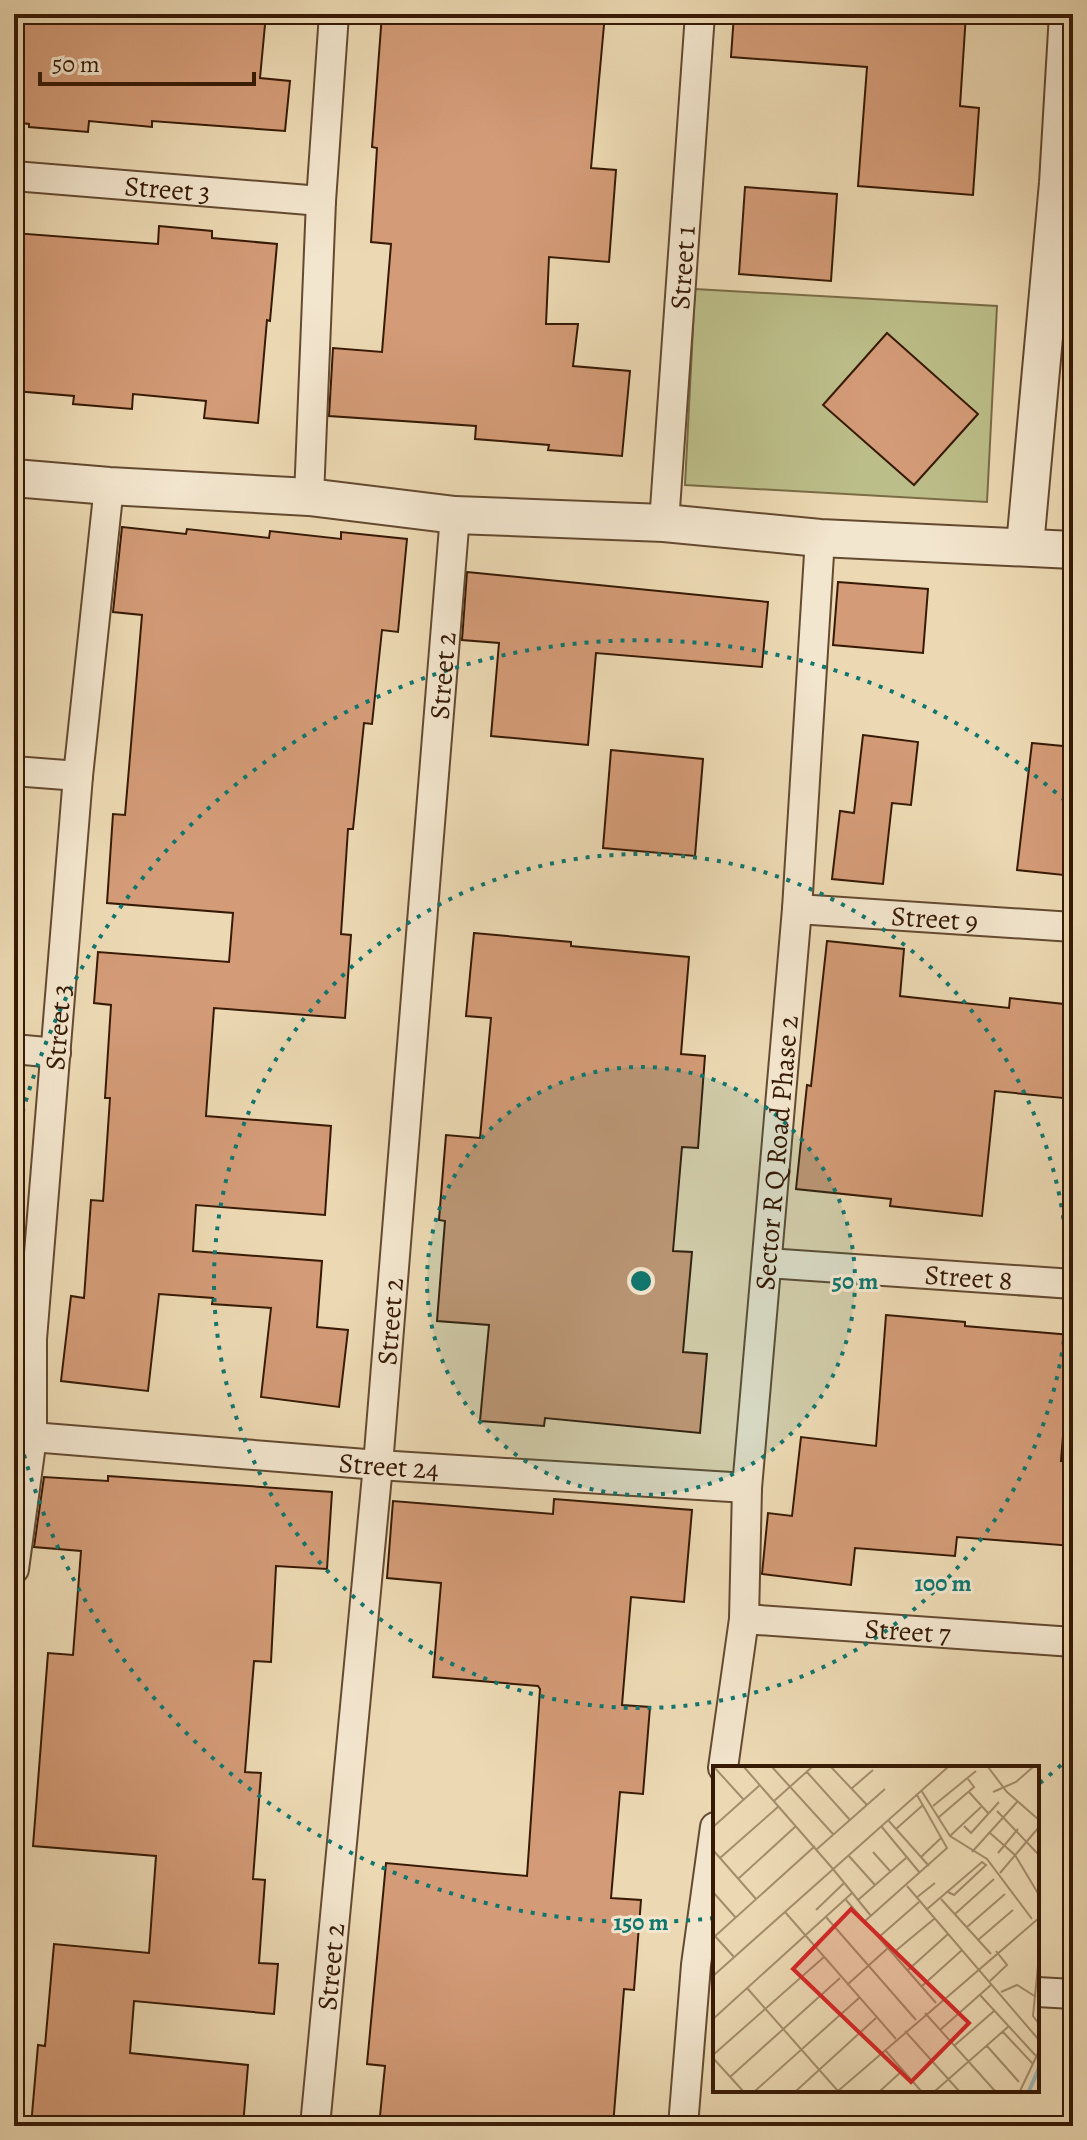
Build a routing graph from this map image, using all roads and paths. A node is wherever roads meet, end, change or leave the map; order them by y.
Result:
1 (334, 14) edge
2 (700, 14) edge
3 (1068, 14) edge
4 (14, 176) edge
5 (1066, 183) edge
6 (321, 201) junction
7 (14, 478) edge
8 (109, 486) junction
9 (309, 497) junction
10 (455, 515) junction
11 (664, 523) junction
12 (820, 538) junction
13 (1025, 546) junction
14 (1073, 550) edge
15 (14, 771) edge
16 (78, 776) junction
17 (797, 909) junction
18 (1073, 927) edge
19 (14, 1049) edge
20 (56, 1053) junction
21 (767, 1263) junction
22 (1073, 1284) edge
23 (23, 1338) edge
24 (32, 1437) junction
25 (378, 1465) junction
26 (747, 1488) junction
27 (14, 1569) edge
28 (744, 1619) junction
29 (1073, 1642) edge
30 (723, 1766) edge
31 (713, 1855) edge
32 (705, 1966) edge
33 (1039, 1992) edge
34 (1073, 1994) edge
35 (315, 2126) edge
36 (683, 2126) edge

1 - 6 street
2 - 11 street, Street 1
3 - 5 street
4 - 6 street, Street 3
5 - 13 street
6 - 9 street
7 - 8 street
8 - 9 street
8 - 16 street, Street 3
9 - 10 street
10 - 11 street
10 - 25 street, Street 2
11 - 12 street
12 - 13 street
12 - 17 street, Sector R Q Road Phase 2
13 - 14 street
15 - 16 street
16 - 20 street, Street 3
17 - 18 street, Street 9
17 - 21 street, Sector R Q Road Phase 2
19 - 20 street
20 - 23 street, Street 3
21 - 22 street, Street 8
21 - 26 street, Sector R Q Road Phase 2
23 - 24 street, Street 3
24 - 25 street, Street 24
24 - 27 street, Street 3
25 - 26 street, Street 24
25 - 35 street, Street 2
26 - 28 street, Sector R Q Road Phase 2
28 - 29 street, Street 7
28 - 30 street, Sector R Q Road Phase 2
31 - 32 street
32 - 36 street
33 - 34 street

